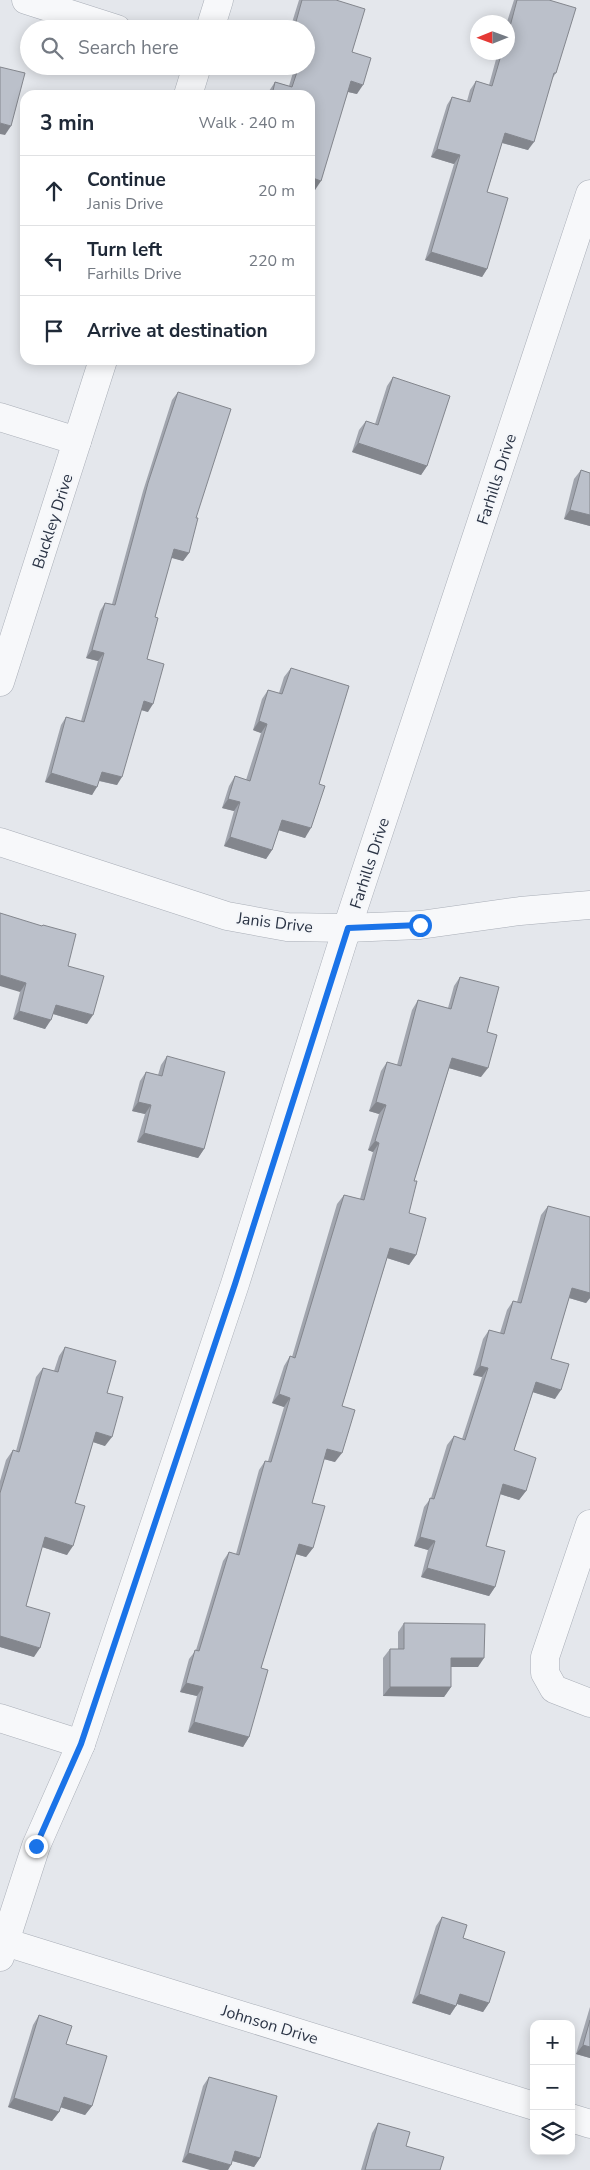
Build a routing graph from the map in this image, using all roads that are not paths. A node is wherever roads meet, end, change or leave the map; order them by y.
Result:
1 (26, 0) edge
2 (219, 0) edge
3 (89, 20) edge
4 (213, 20) edge
5 (194, 75) edge
6 (190, 90) edge
7 (590, 194) edge
8 (101, 365) edge
9 (0, 417) edge
10 (77, 441) junction
11 (0, 682) edge
12 (0, 842) edge
13 (590, 905) edge
14 (348, 928) junction
15 (590, 1524) edge
16 (590, 1703) edge
17 (0, 1718) edge
18 (81, 1744) junction
19 (3, 1949) edge
20 (530, 2105) edge
21 (575, 2119) edge
22 (590, 2124) edge

1 - 3 street
2 - 4 street
5 - 6 street
7 - 14 street, Farhills Drive
8 - 10 street, Buckley Drive
9 - 10 street
10 - 11 street, Buckley Drive
12 - 14 street, Janis Drive
13 - 14 street, Janis Drive
14 - 18 street, Farhills Drive
15 - 16 street
17 - 18 street
18 - 19 street, Farhills Drive
19 - 20 street, Johnson Drive
21 - 22 street

